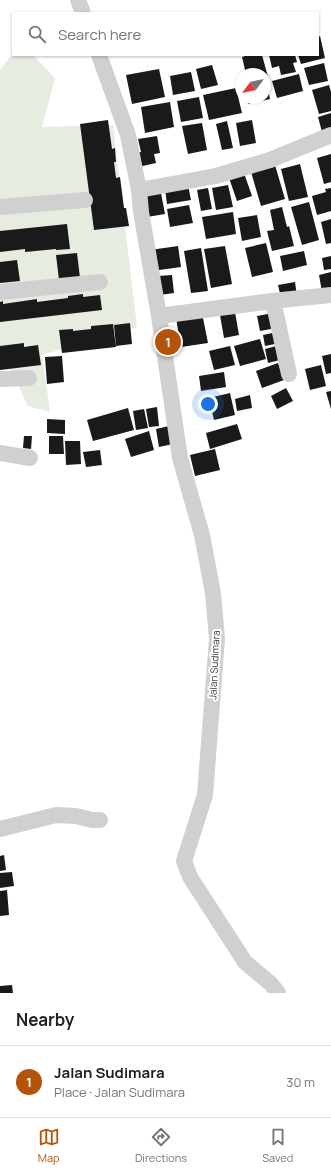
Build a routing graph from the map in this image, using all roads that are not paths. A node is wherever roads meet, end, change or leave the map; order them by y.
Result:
1 (78, 0) edge
2 (83, 12) edge
3 (99, 56) edge
4 (331, 135) edge
5 (139, 190) junction
6 (85, 200) dead end
7 (0, 207) edge
8 (100, 282) dead end
9 (0, 292) edge
10 (331, 295) edge
11 (272, 301) junction
12 (159, 316) junction
13 (289, 374) dead end
14 (29, 378) dead end
15 (0, 379) edge
16 (0, 453) edge
17 (30, 458) dead end
18 (100, 820) dead end
19 (0, 829) edge
20 (278, 993) edge

1 - 2 street
3 - 5 street, Jalan Sudimara
4 - 5 street
5 - 12 street, Jalan Sudimara
6 - 7 street
8 - 9 street
10 - 11 street
11 - 12 street
11 - 13 street
12 - 20 street, Jalan Sudimara
14 - 15 street
16 - 17 street
18 - 19 street

